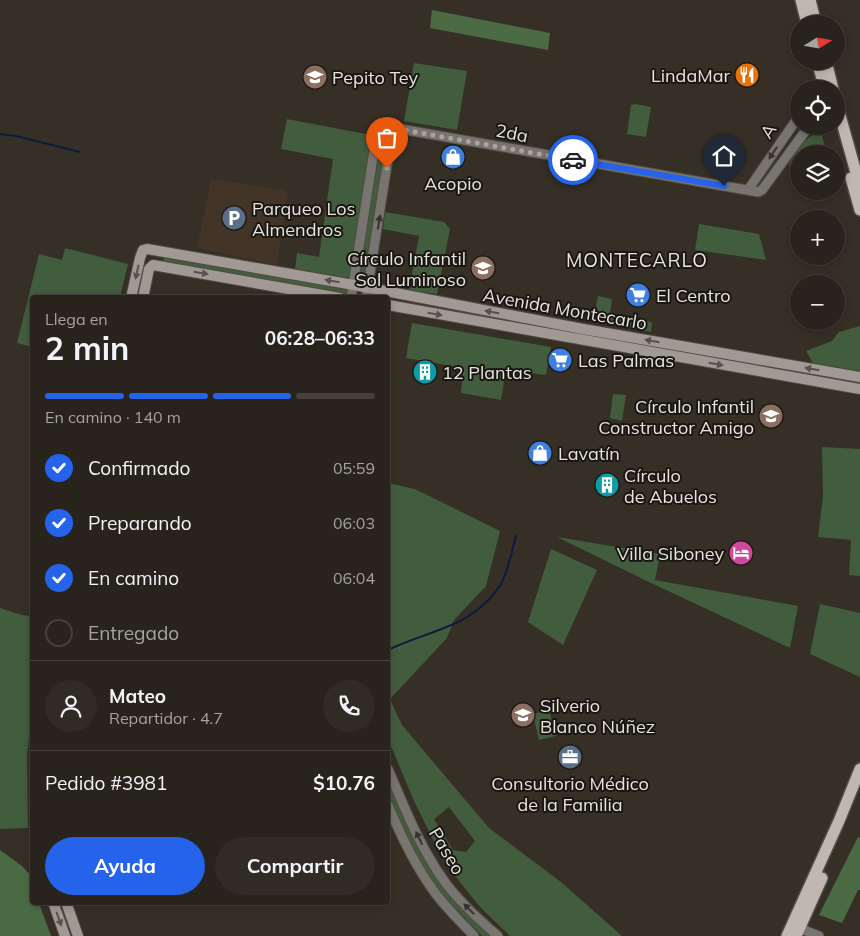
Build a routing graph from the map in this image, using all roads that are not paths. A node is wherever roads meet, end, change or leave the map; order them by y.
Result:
1 (801, 0) edge
2 (810, 0) edge
3 (805, 15) edge
4 (814, 15) edge
5 (393, 128) junction
6 (790, 129) edge
7 (845, 133) edge
8 (802, 135) edge
9 (839, 135) edge
10 (860, 186) edge
11 (748, 190) junction
12 (758, 192) joint
13 (860, 210) edge
14 (354, 285) junction
15 (367, 293) edge
16 (132, 295) edge
17 (144, 295) edge
18 (322, 295) edge
19 (352, 295) edge
20 (390, 297) edge
21 (390, 305) edge
22 (860, 377) edge
23 (860, 389) edge
24 (860, 769) edge
25 (390, 773) edge
26 (860, 790) edge
27 (390, 809) edge
28 (54, 905) edge
29 (67, 905) edge
30 (796, 930) edge
31 (65, 936) edge
32 (78, 936) edge
33 (474, 936) edge
34 (498, 936) edge
35 (787, 936) edge
36 (819, 936) edge

1 - 3 main road
2 - 4 main road
5 - 11 street, 2da
5 - 14 street, 2da
15 -> 5 street
6 -> 11 street, A
7 - 10 main road
8 - 12 street, A
9 - 13 main road
11 - 12 street, 2da
14 - 15 main road, Avenida Montecarlo
14 -> 16 main road, Avenida Montecarlo
14 - 19 street
17 -> 18 main road
22 -> 20 main road, Avenida Montecarlo
21 -> 23 main road, Avenida Montecarlo
24 - 30 main road
34 -> 25 street, Paseo
26 - 30 main road
27 - 33 street, Paseo
28 -> 31 main road
29 - 32 main road
30 - 35 main road
30 - 36 street

